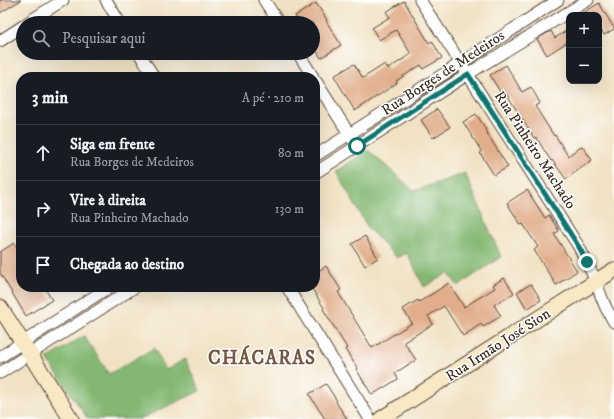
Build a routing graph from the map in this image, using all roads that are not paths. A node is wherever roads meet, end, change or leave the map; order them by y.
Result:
1 (63, 0) edge
2 (106, 0) edge
3 (264, 0) edge
4 (420, 0) edge
5 (558, 0) edge
6 (588, 0) edge
7 (38, 16) edge
8 (116, 16) edge
9 (274, 16) edge
10 (16, 31) edge
11 (0, 41) edge
12 (143, 60) edge
13 (302, 60) edge
14 (461, 63) junction
15 (151, 72) edge
16 (310, 72) edge
17 (468, 74) junction
18 (320, 88) edge
19 (350, 134) junction
20 (357, 146) junction
21 (320, 153) edge
22 (320, 170) edge
23 (614, 270) edge
24 (596, 281) junction
25 (102, 292) edge
26 (126, 292) edge
27 (290, 292) edge
28 (0, 307) edge
29 (614, 322) edge
30 (26, 348) junction
31 (0, 357) edge
32 (0, 373) edge
33 (71, 419) edge
34 (370, 419) edge
35 (382, 419) edge

1 - 7 street
2 - 8 street
3 - 9 street
4 - 14 street, Rua Pinheiro Machado
5 - 14 street, Rua Borges de Medeiros
6 - 17 street, Rua Borges de Medeiros
10 - 11 street
12 - 15 street
13 - 16 street
14 - 17 street, Rua Pinheiro Machado
14 - 19 street, Rua Borges de Medeiros
17 - 20 street, Rua Borges de Medeiros
17 - 24 street, Rua Pinheiro Machado
18 - 19 street
19 - 20 street
19 - 21 street, Rua Borges de Medeiros
20 - 22 street, Rua Borges de Medeiros
23 - 24 street, Rua Irmão José Sion
24 - 29 street, Rua Pinheiro Machado
24 - 35 street, Rua Irmão José Sion
25 - 30 street
26 - 30 street
27 - 34 street
28 - 30 street
30 - 31 street
30 - 32 street
30 - 33 street

